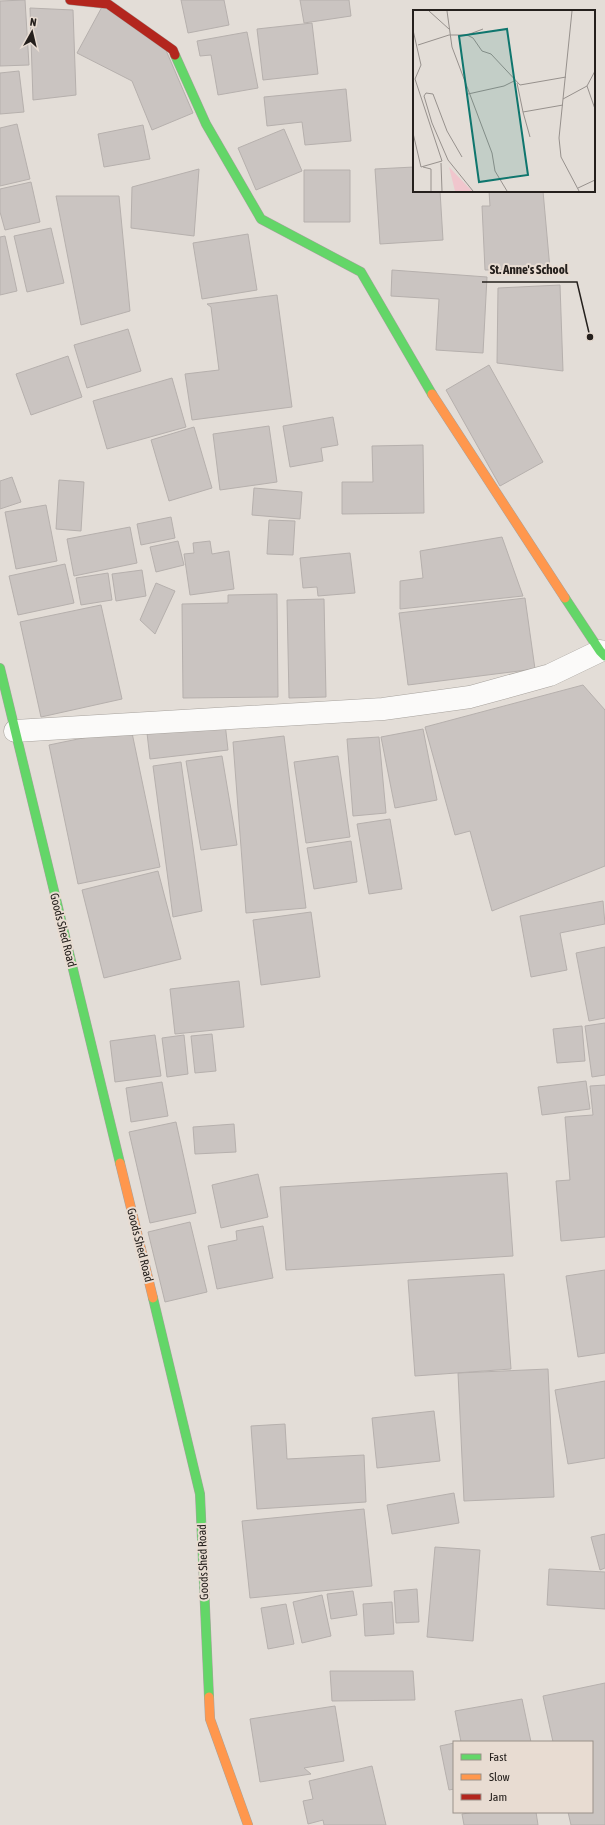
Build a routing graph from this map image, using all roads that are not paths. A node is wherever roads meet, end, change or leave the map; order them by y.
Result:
1 (70, 0) edge
2 (117, 2) edge
3 (603, 653) edge
4 (0, 668) edge
5 (15, 731) junction
6 (248, 1825) edge

1 - 2 street
2 - 3 street
3 - 5 street
4 - 5 street, Goods Shed Road
5 - 6 street, Goods Shed Road

